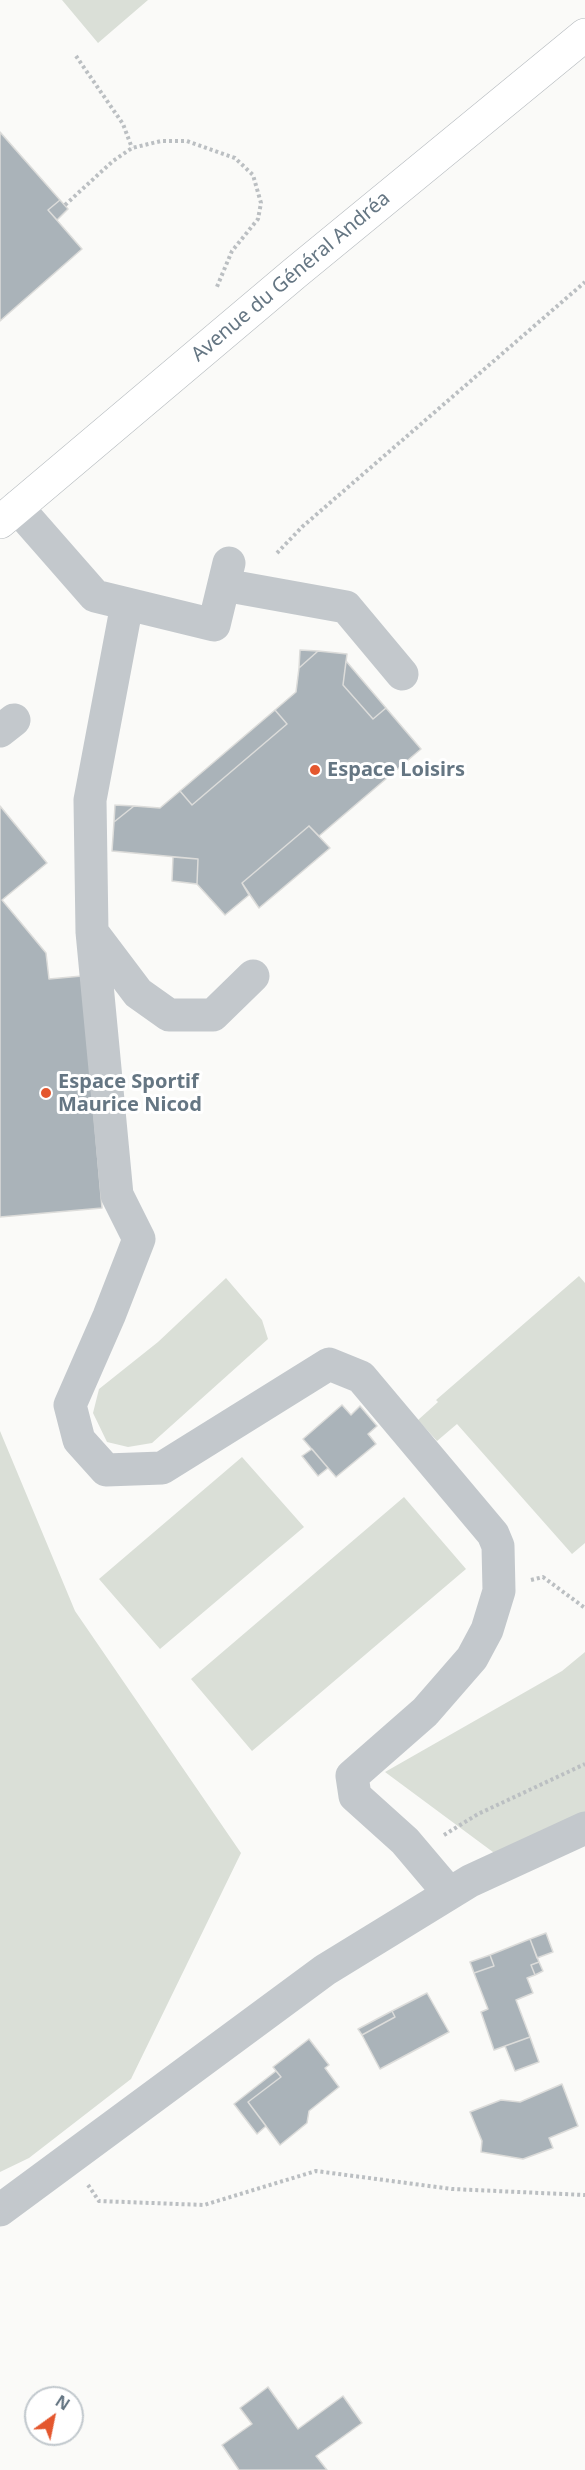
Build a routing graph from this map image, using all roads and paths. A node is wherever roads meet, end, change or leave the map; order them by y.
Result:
1 (585, 35) edge
2 (76, 56) dead end
3 (132, 147) junction
4 (65, 206) dead end
5 (585, 282) edge
6 (216, 289) dead end
7 (9, 515) edge
8 (277, 553) dead end
9 (127, 604) junction
10 (402, 674) dead end
11 (92, 932) junction
12 (253, 976) dead end
13 (499, 1591) junction
14 (585, 1608) edge
15 (585, 1764) edge
16 (585, 1828) edge
17 (415, 1853) junction
18 (449, 1893) junction
19 (70, 2160) junction
20 (585, 2195) edge
21 (0, 2210) edge

1 - 7 main road, Avenue du Général Andréa
2 - 3 path
3 - 4 path
3 - 6 path
5 - 8 path
7 - 9 street
9 - 10 street
9 - 11 street
11 - 12 street
11 - 13 street
13 - 14 path
13 - 17 street
15 - 17 path
16 - 18 street
17 - 18 street
18 - 19 street
19 - 20 path
19 - 21 street

